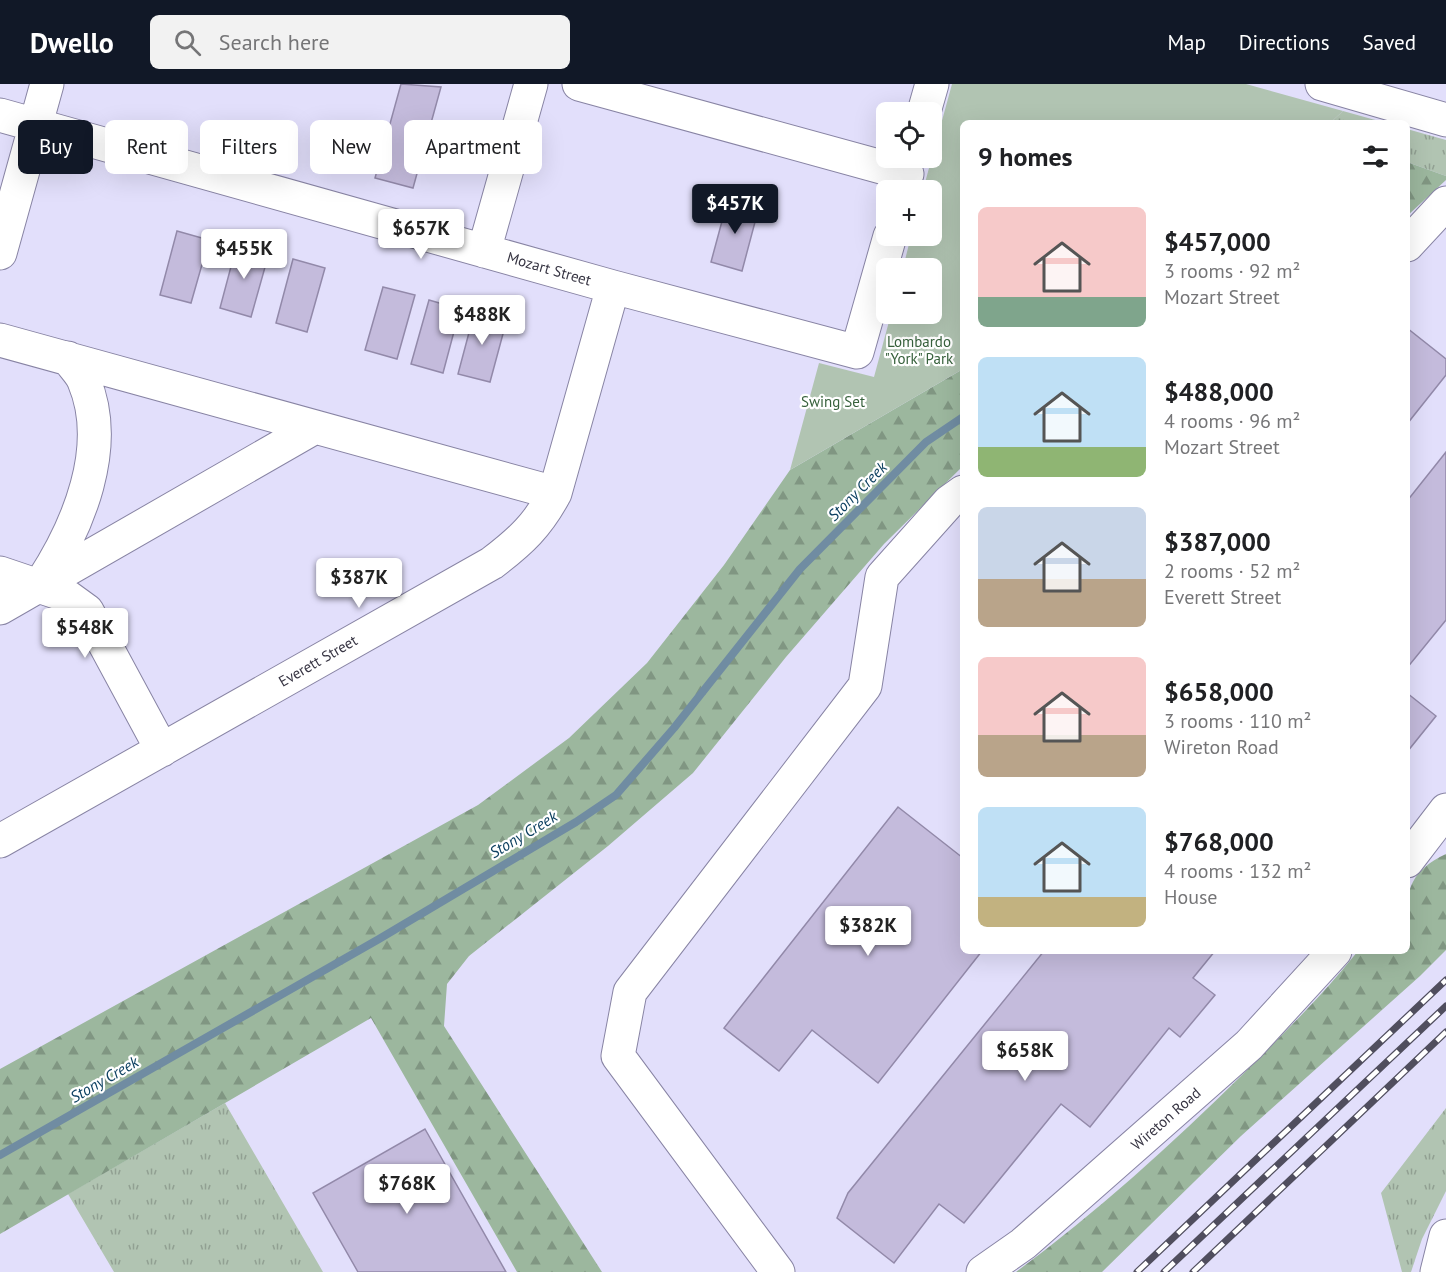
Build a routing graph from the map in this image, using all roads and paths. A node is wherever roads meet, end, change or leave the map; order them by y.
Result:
1 (47, 84) edge
2 (531, 84) edge
3 (579, 84) edge
4 (932, 84) edge
5 (1324, 84) edge
6 (927, 102) edge
7 (0, 115) edge
8 (18, 120) edge
9 (37, 120) edge
10 (1446, 120) edge
11 (93, 141) edge
12 (22, 174) edge
13 (907, 174) edge
14 (1446, 203) edge
15 (1410, 242) edge
16 (887, 246) edge
17 (484, 251) junction
18 (0, 253) edge
19 (613, 287) junction
20 (0, 340) edge
21 (68, 358) junction
22 (315, 427) junction
23 (555, 493) junction
24 (960, 494) edge
25 (0, 573) edge
26 (40, 585) junction
27 (0, 608) edge
28 (162, 750) junction
29 (1446, 810) edge
30 (0, 841) edge
31 (1410, 857) edge
32 (1332, 954) edge
33 (1446, 1236) edge
34 (778, 1272) edge
35 (983, 1272) edge
36 (1437, 1272) edge

1 - 9 street
2 - 17 street
3 - 13 street
4 - 6 street
5 - 10 street
7 - 8 street, Mozart Street
11 - 17 street, Mozart Street
12 - 18 street
14 - 15 street
16 - 19 street, Mozart Street
17 - 19 street, Mozart Street
19 - 23 street, Everett Street
20 - 21 street
21 - 22 street
21 - 26 street
22 - 23 street
22 - 26 street
23 - 28 street, Everett Street
24 - 34 street
25 - 26 street
26 - 27 street
26 - 28 street
28 - 30 street, Everett Street
29 - 31 street
32 - 35 street, Wireton Road
33 - 36 street

